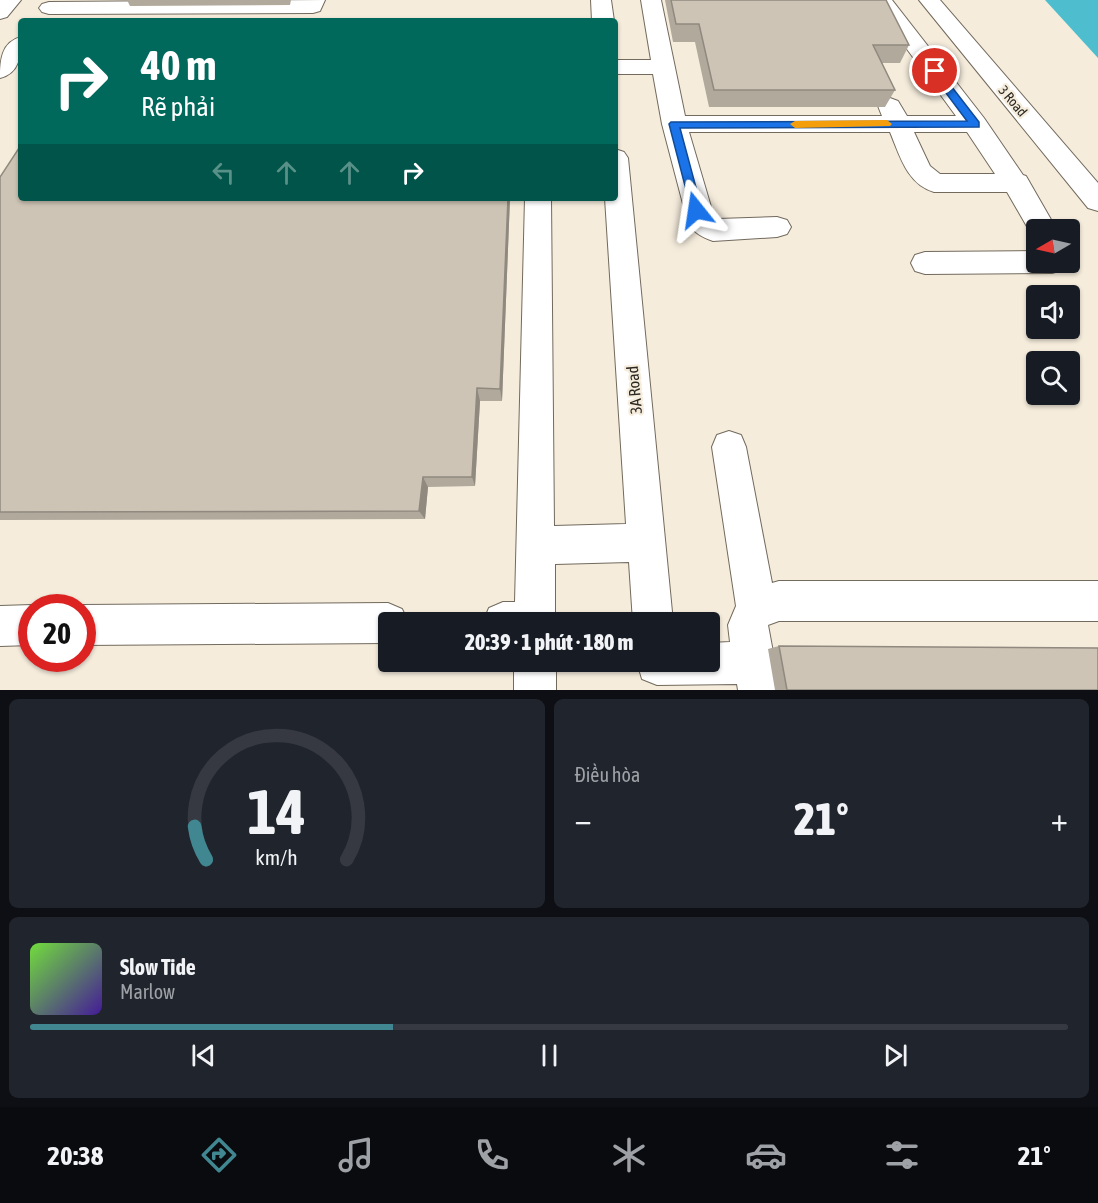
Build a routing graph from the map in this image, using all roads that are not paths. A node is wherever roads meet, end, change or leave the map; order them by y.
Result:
1 (11, 0) edge
2 (315, 0) edge
3 (601, 0) edge
4 (651, 0) edge
5 (882, 0) edge
6 (929, 0) edge
7 (103, 4) edge
8 (47, 10) edge
9 (0, 13) edge
10 (603, 18) edge
11 (18, 48) edge
12 (618, 67) edge
13 (663, 67) junction
14 (0, 71) edge
15 (880, 83) edge
16 (674, 124) junction
17 (898, 124) junction
18 (975, 124) junction
19 (1017, 183) junction
20 (618, 194) edge
21 (538, 201) edge
22 (1098, 201) edge
23 (1037, 219) edge
24 (777, 227) dead end
25 (1026, 262) edge
26 (925, 263) dead end
27 (729, 447) dead end
28 (647, 543) junction
29 (536, 545) junction
30 (1098, 601) edge
31 (756, 608) junction
32 (535, 612) edge
33 (652, 612) edge
34 (378, 623) edge
35 (18, 625) edge
36 (96, 625) edge
37 (0, 626) edge
38 (535, 672) edge
39 (657, 672) edge
40 (757, 677) edge
41 (535, 690) edge

1 - 9 street
2 - 7 street
3 - 10 street
4 - 13 street
5 - 18 street
6 - 22 street, 3 Road
7 - 8 street
11 - 14 street
12 - 13 street
13 - 16 street
15 - 17 street
16 - 17 street
16 - 24 street
17 - 18 street
17 - 19 street
18 - 19 street
19 - 23 street
20 - 28 street, 3A Road
21 - 29 street
25 - 26 street
27 - 31 street
28 - 29 street
28 - 33 street, 3A Road
29 - 32 street
30 - 31 street
31 - 40 street
34 - 36 street
35 - 37 street
38 - 41 street
39 - 40 street

